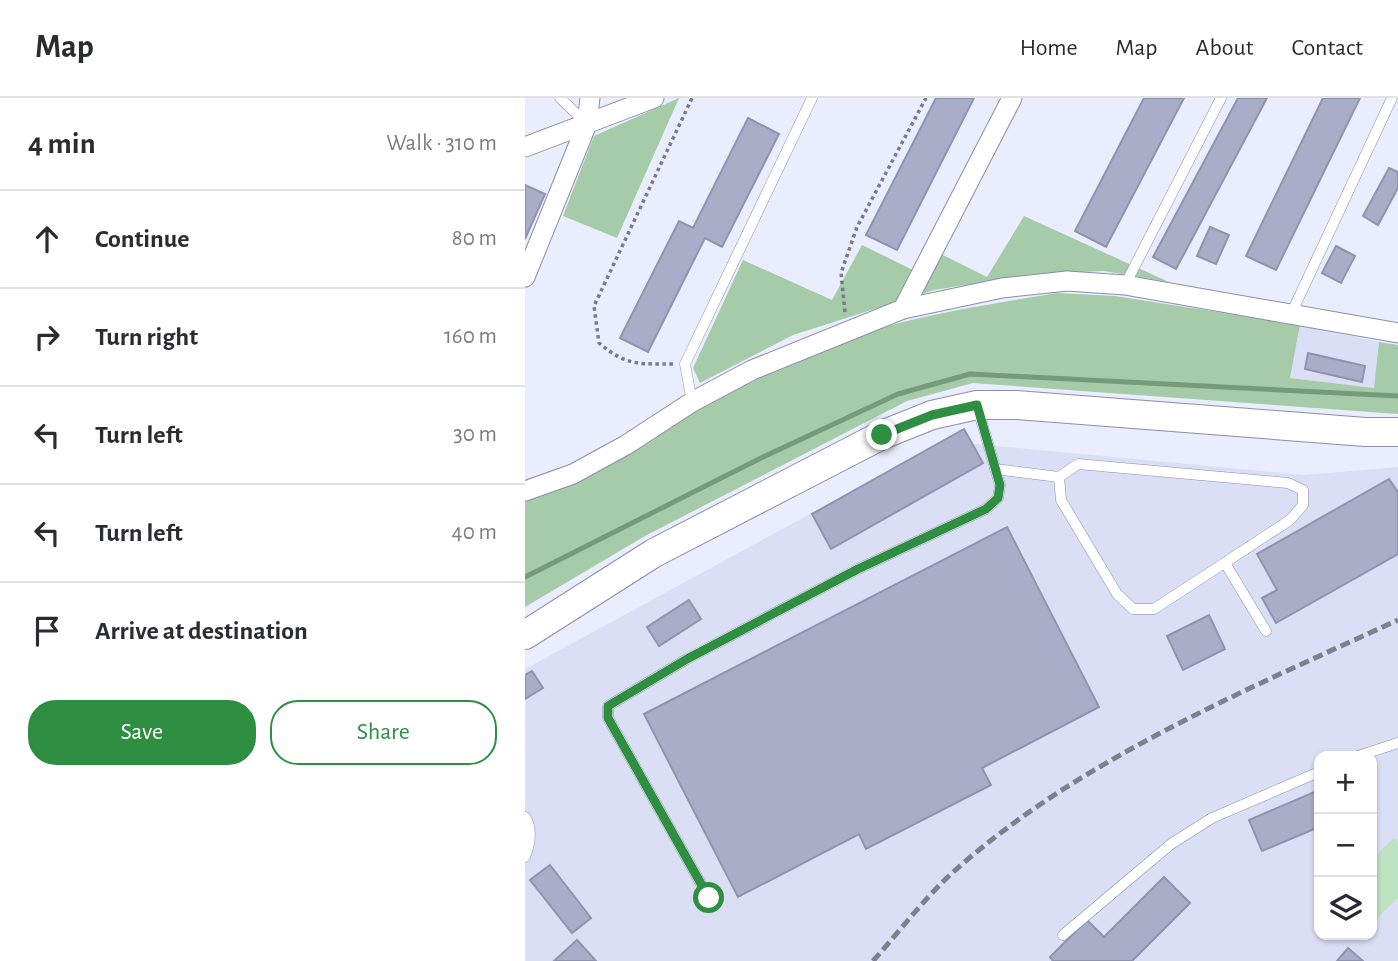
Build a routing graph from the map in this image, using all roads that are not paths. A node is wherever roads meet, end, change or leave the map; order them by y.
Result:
1 (560, 98) edge
2 (590, 98) edge
3 (654, 98) edge
4 (812, 98) edge
5 (1012, 98) edge
6 (1221, 98) edge
7 (1392, 98) edge
8 (587, 124) junction
9 (525, 147) edge
10 (525, 277) edge
11 (1125, 285) junction
12 (902, 309) junction
13 (1292, 312) junction
14 (1398, 333) edge
15 (692, 401) junction
16 (977, 405) junction
17 (1398, 432) edge
18 (995, 470) junction
19 (1059, 477) junction
20 (525, 491) edge
21 (1224, 563) junction
22 (1266, 631) dead end
23 (525, 635) edge
24 (1398, 743) edge
25 (1373, 751) edge
26 (1314, 774) edge
27 (525, 817) edge
28 (525, 857) edge
29 (709, 898) dead end
30 (1063, 935) dead end

1 - 8 lane
2 - 8 street
3 - 8 street
4 - 15 lane
5 - 12 street
6 - 11 lane
7 - 13 lane
8 - 9 street
8 - 10 street
11 - 12 street
11 - 13 street
12 - 15 street
13 - 14 street
15 - 20 street
16 - 17 street
16 - 18 lane
16 - 23 street
18 - 19 lane
18 - 29 lane
19 - 21 lane
19 - 21 lane
21 - 22 lane
24 - 25 lane
26 - 30 lane
27 - 28 lane

